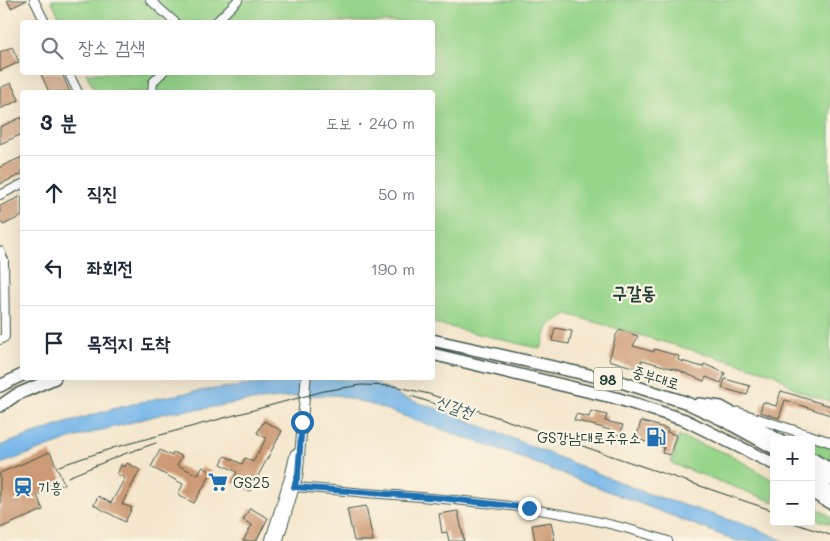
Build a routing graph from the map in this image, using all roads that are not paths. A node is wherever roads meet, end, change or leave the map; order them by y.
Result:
1 (34, 0) edge
2 (150, 0) edge
3 (238, 0) edge
4 (44, 20) edge
5 (173, 20) edge
6 (218, 20) edge
7 (70, 75) edge
8 (160, 75) edge
9 (77, 90) edge
10 (152, 90) edge
11 (20, 185) edge
12 (0, 195) edge
13 (0, 251) edge
14 (2, 321) edge
15 (0, 340) edge
16 (435, 341) edge
17 (435, 355) edge
18 (20, 376) edge
19 (50, 380) edge
20 (306, 380) edge
21 (0, 386) edge
22 (685, 402) junction
23 (0, 406) edge
24 (721, 407) junction
25 (772, 436) edge
26 (830, 442) edge
27 (770, 446) edge
28 (815, 460) edge
29 (770, 462) edge
30 (830, 469) edge
31 (815, 471) edge
32 (830, 480) edge
33 (815, 483) edge
34 (290, 487) junction
35 (830, 492) edge
36 (815, 494) edge
37 (830, 503) edge
38 (270, 541) edge
39 (278, 541) edge
40 (668, 541) edge

1 - 4 street
2 - 5 street
3 - 6 street
7 - 9 street
8 - 10 street
11 - 12 street
13 - 14 street
14 - 15 street
16 - 22 main road, 중부대로 / 98
17 - 29 main road, 98
18 - 21 main road
19 - 23 main road
20 - 34 street
22 - 24 main road
22 - 27 main road, 중부대로 / 98
24 - 25 main road
24 - 26 street
28 - 30 main road
31 - 32 main road
33 - 35 main road
34 - 38 street
34 - 39 street
34 - 40 street
36 - 37 main road

